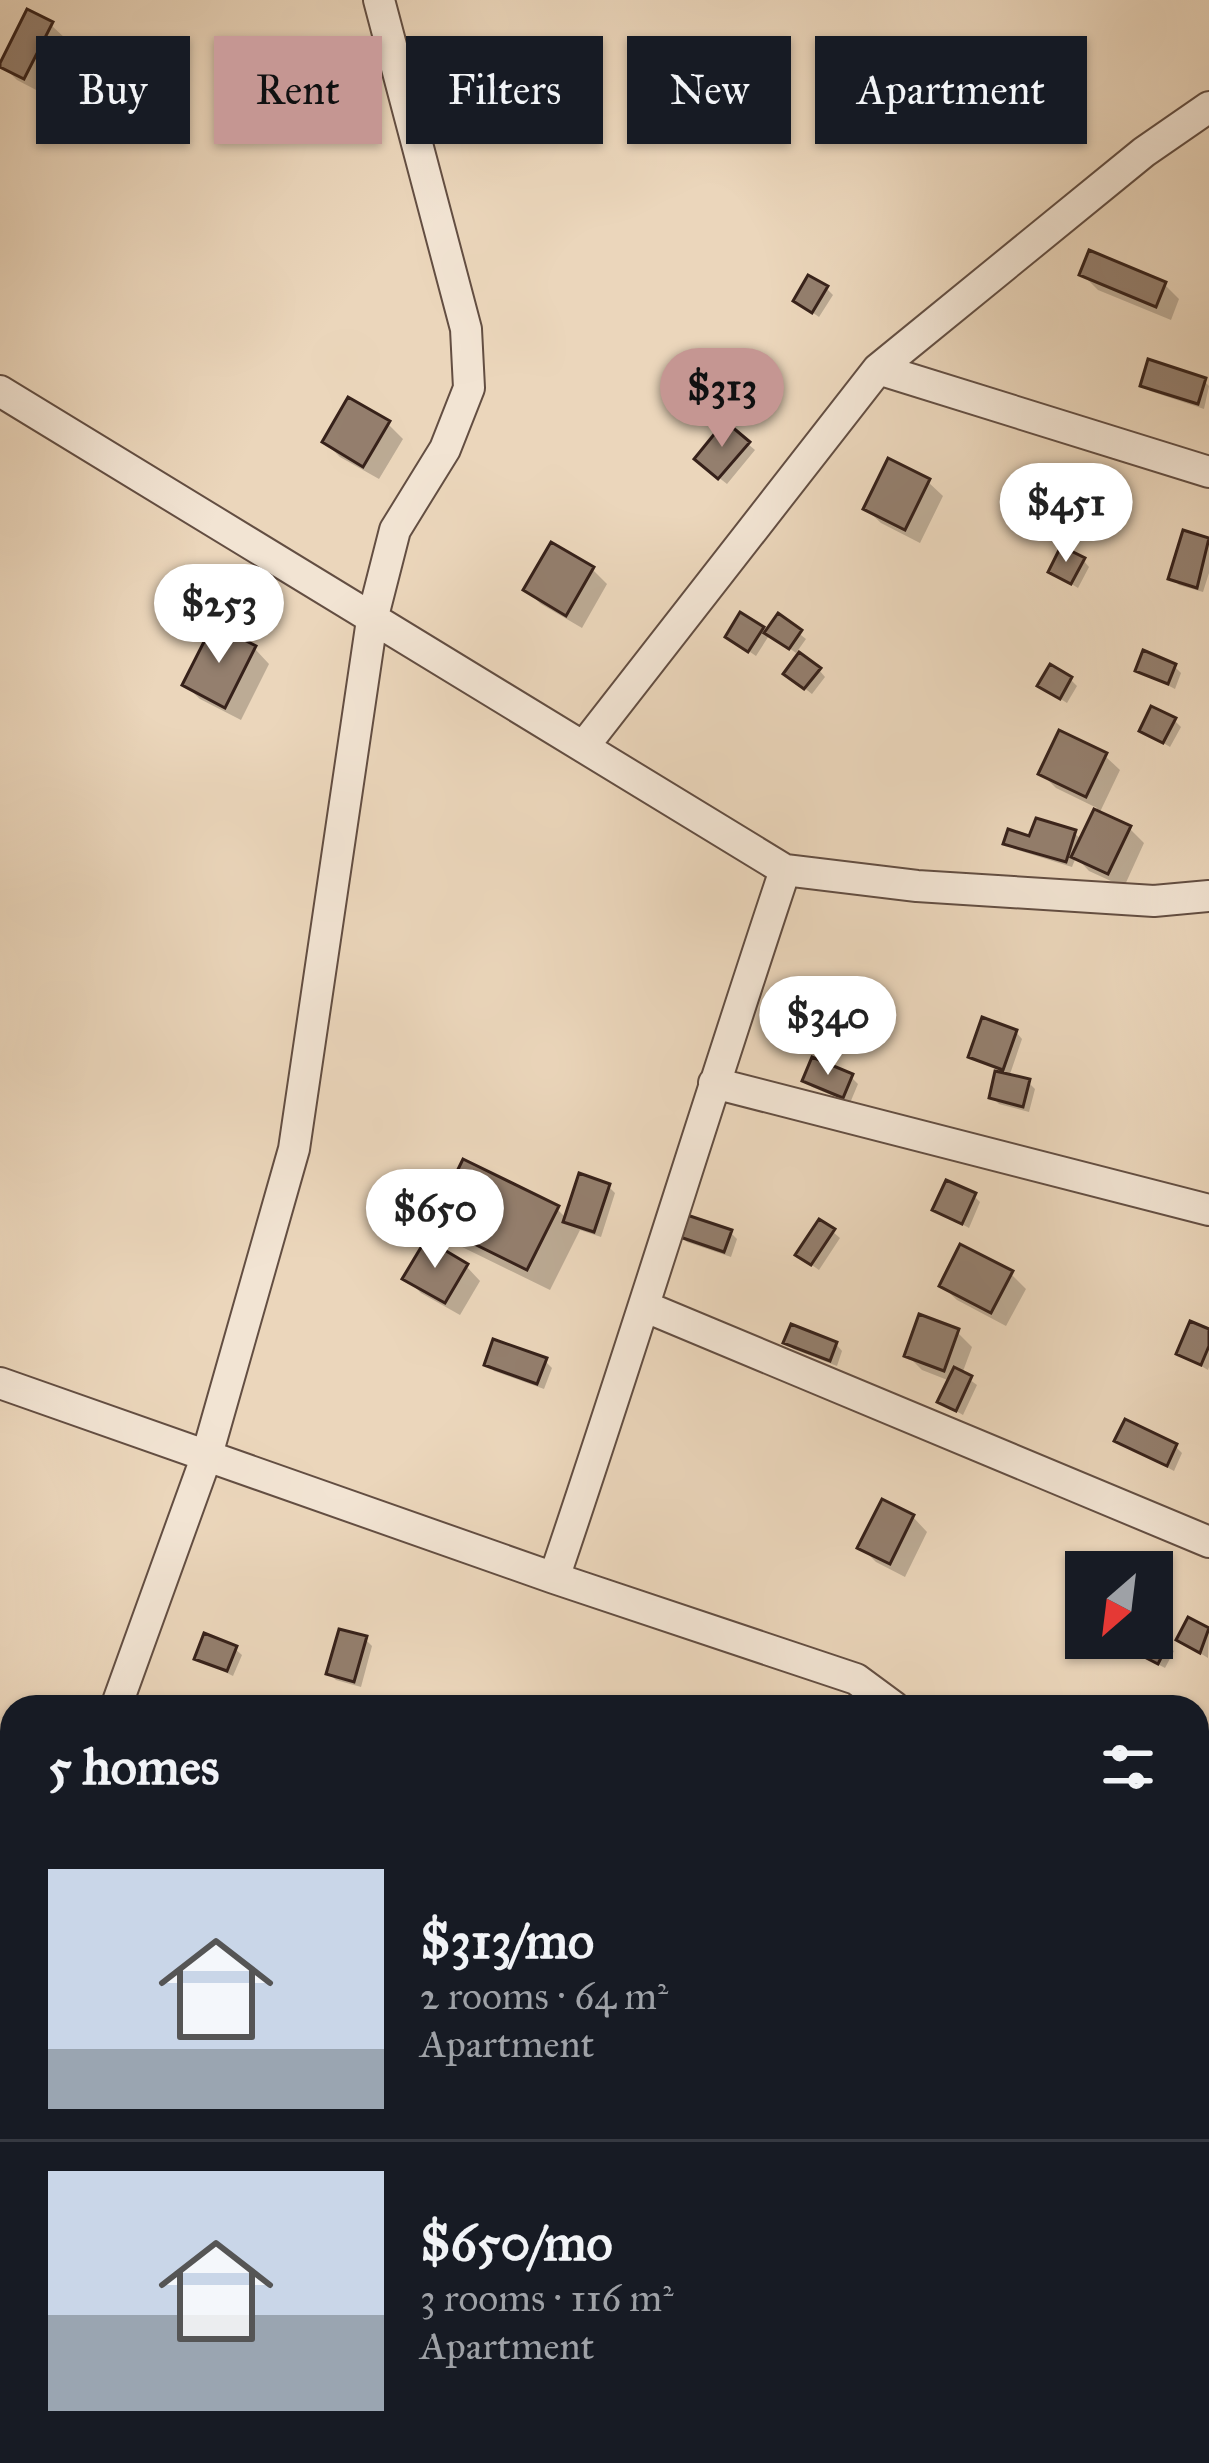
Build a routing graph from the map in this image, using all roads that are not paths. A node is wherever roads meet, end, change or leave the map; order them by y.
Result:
1 (379, 0) edge
2 (1209, 106) edge
3 (878, 369) junction
4 (0, 391) edge
5 (1209, 472) edge
6 (372, 620) junction
7 (584, 746) junction
8 (784, 870) junction
9 (1209, 896) edge
10 (714, 1083) junction
11 (1209, 1210) edge
12 (646, 1307) junction
13 (0, 1383) edge
14 (207, 1455) junction
15 (1209, 1542) edge
16 (554, 1578) junction
17 (120, 1695) edge
18 (878, 1695) edge

1 - 6 street
2 - 3 street
3 - 5 street
3 - 7 street
4 - 6 street
6 - 7 street
6 - 14 street
7 - 8 street
8 - 9 street
8 - 10 street
10 - 11 street
10 - 12 street
12 - 15 street
12 - 16 street
13 - 14 street
14 - 16 street
14 - 17 street
16 - 18 street

